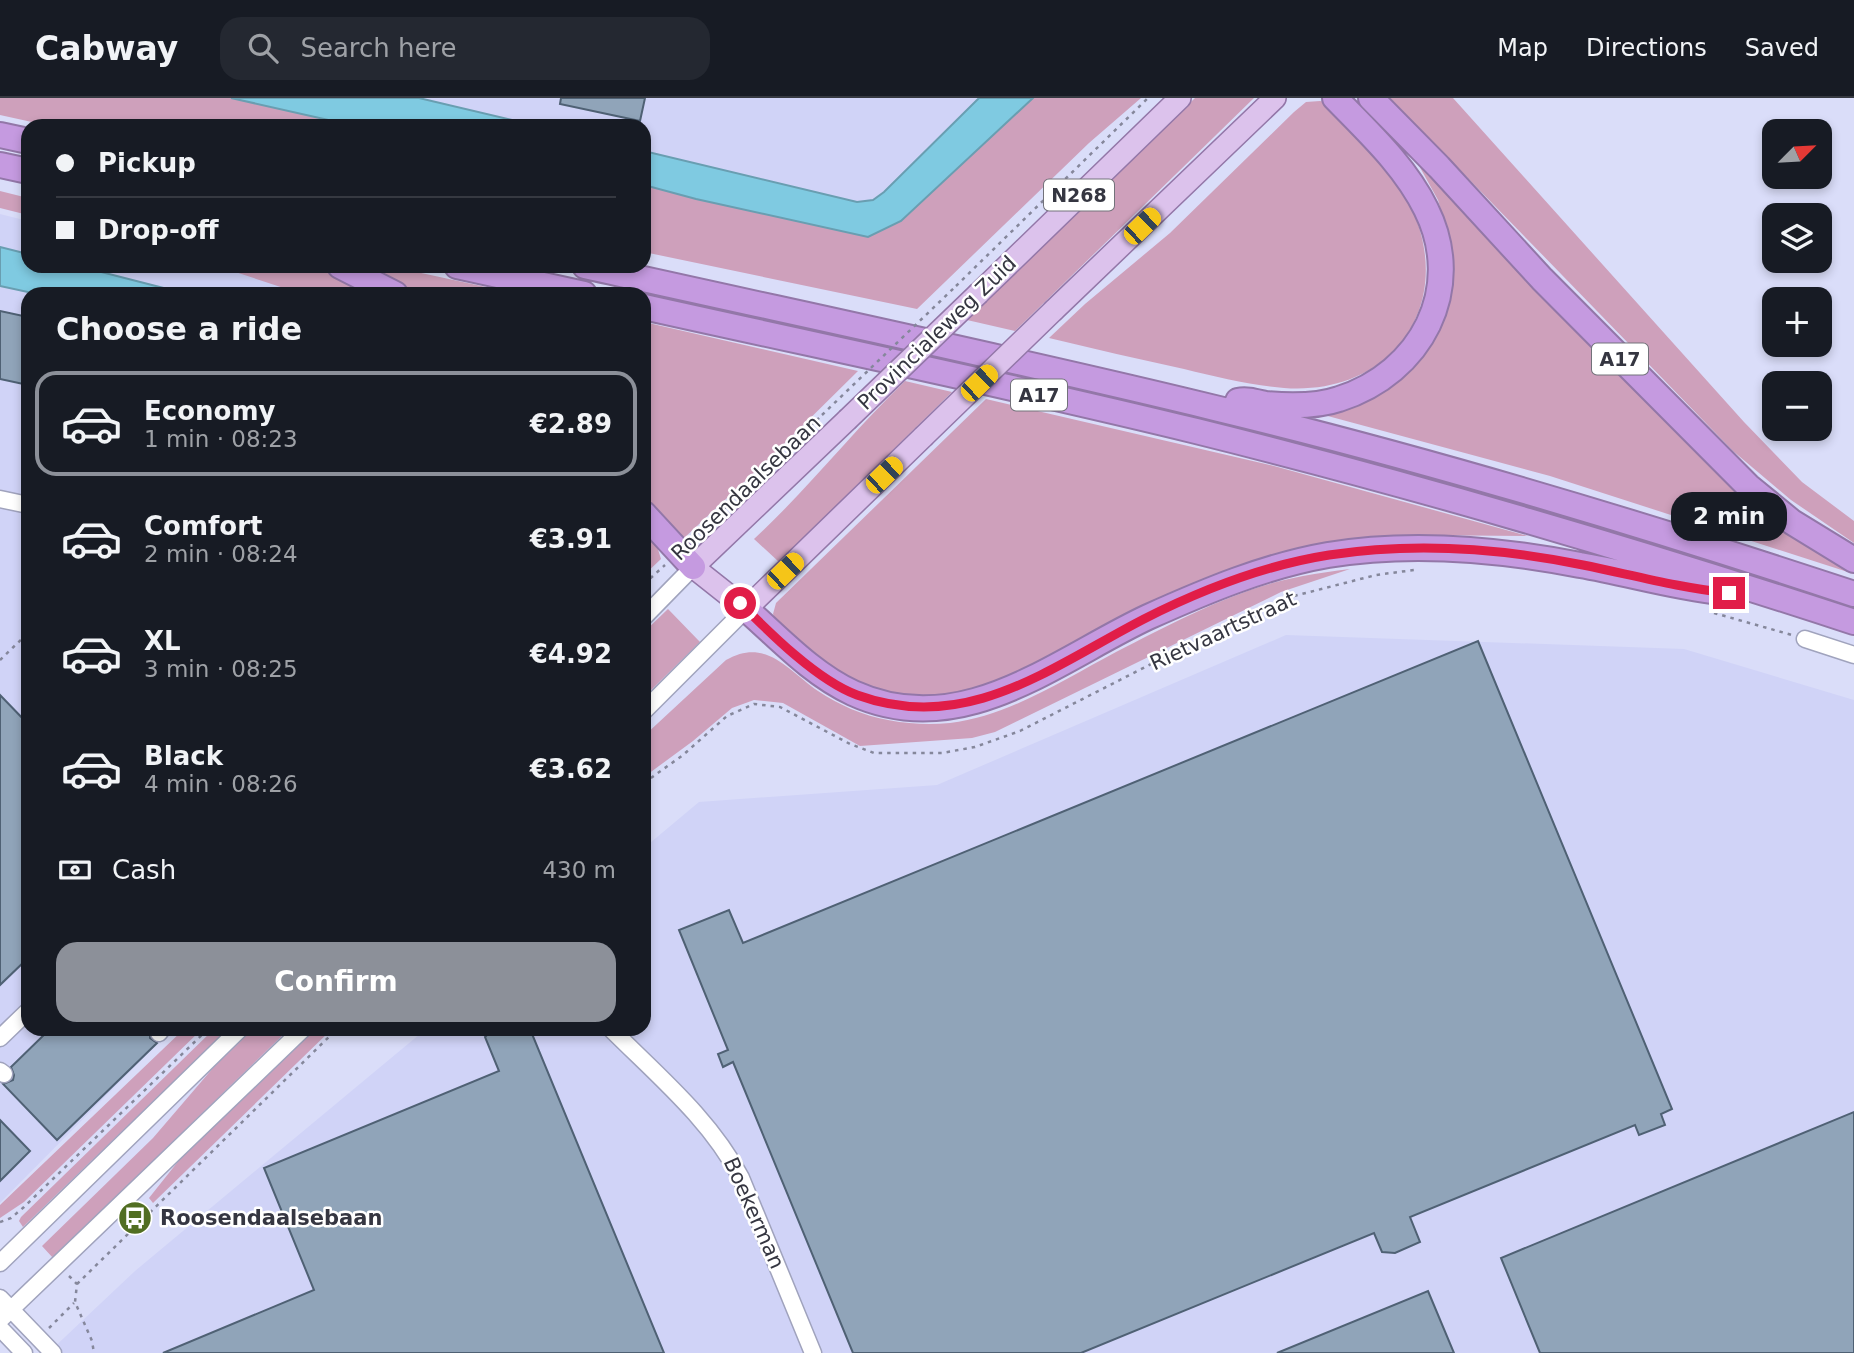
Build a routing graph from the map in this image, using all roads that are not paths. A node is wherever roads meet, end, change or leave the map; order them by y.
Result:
1 (1180, 98) edge
2 (1275, 98) edge
3 (1335, 98) edge
4 (1371, 98) edge
5 (0, 135) edge
6 (21, 140) edge
7 (0, 165) edge
8 (21, 170) edge
9 (354, 273) edge
10 (489, 273) edge
11 (616, 273) edge
12 (381, 287) edge
13 (552, 287) edge
14 (651, 309) edge
15 (1216, 408) junction
16 (0, 499) edge
17 (21, 504) edge
18 (651, 522) edge
19 (686, 559) junction
20 (1854, 560) edge
21 (1854, 594) edge
22 (1783, 599) junction
23 (746, 609) junction
24 (651, 610) edge
25 (1854, 622) edge
26 (1805, 639) road end
27 (1854, 654) edge
28 (651, 704) edge
29 (21, 1018) edge
30 (233, 1036) edge
31 (296, 1036) edge
32 (618, 1036) edge
33 (0, 1038) edge
34 (0, 1263) edge
35 (4, 1309) edge
36 (0, 1328) edge
37 (24, 1353) edge
38 (53, 1353) edge
39 (813, 1353) edge

1 - 19 main road, Provincialeweg Zuid / N268, bridge
2 - 23 main road, N268, bridge
3 - 15 highway, A17
4 - 20 highway, A17
5 - 6 highway
7 - 8 highway
9 - 12 highway
10 - 13 highway
11 - 15 highway, A17
14 - 22 highway, A17
15 - 21 highway, A17
16 - 17 street
18 - 19 highway
19 - 23 main road
19 - 24 street, Roosendaalsebaan / N268
22 - 23 highway, A17
22 - 25 highway, A17
23 - 28 street, N268
26 - 27 street
29 - 33 street
30 - 34 street
31 - 35 street
32 - 39 street, Boekerman
35 - 38 street
36 - 37 street

